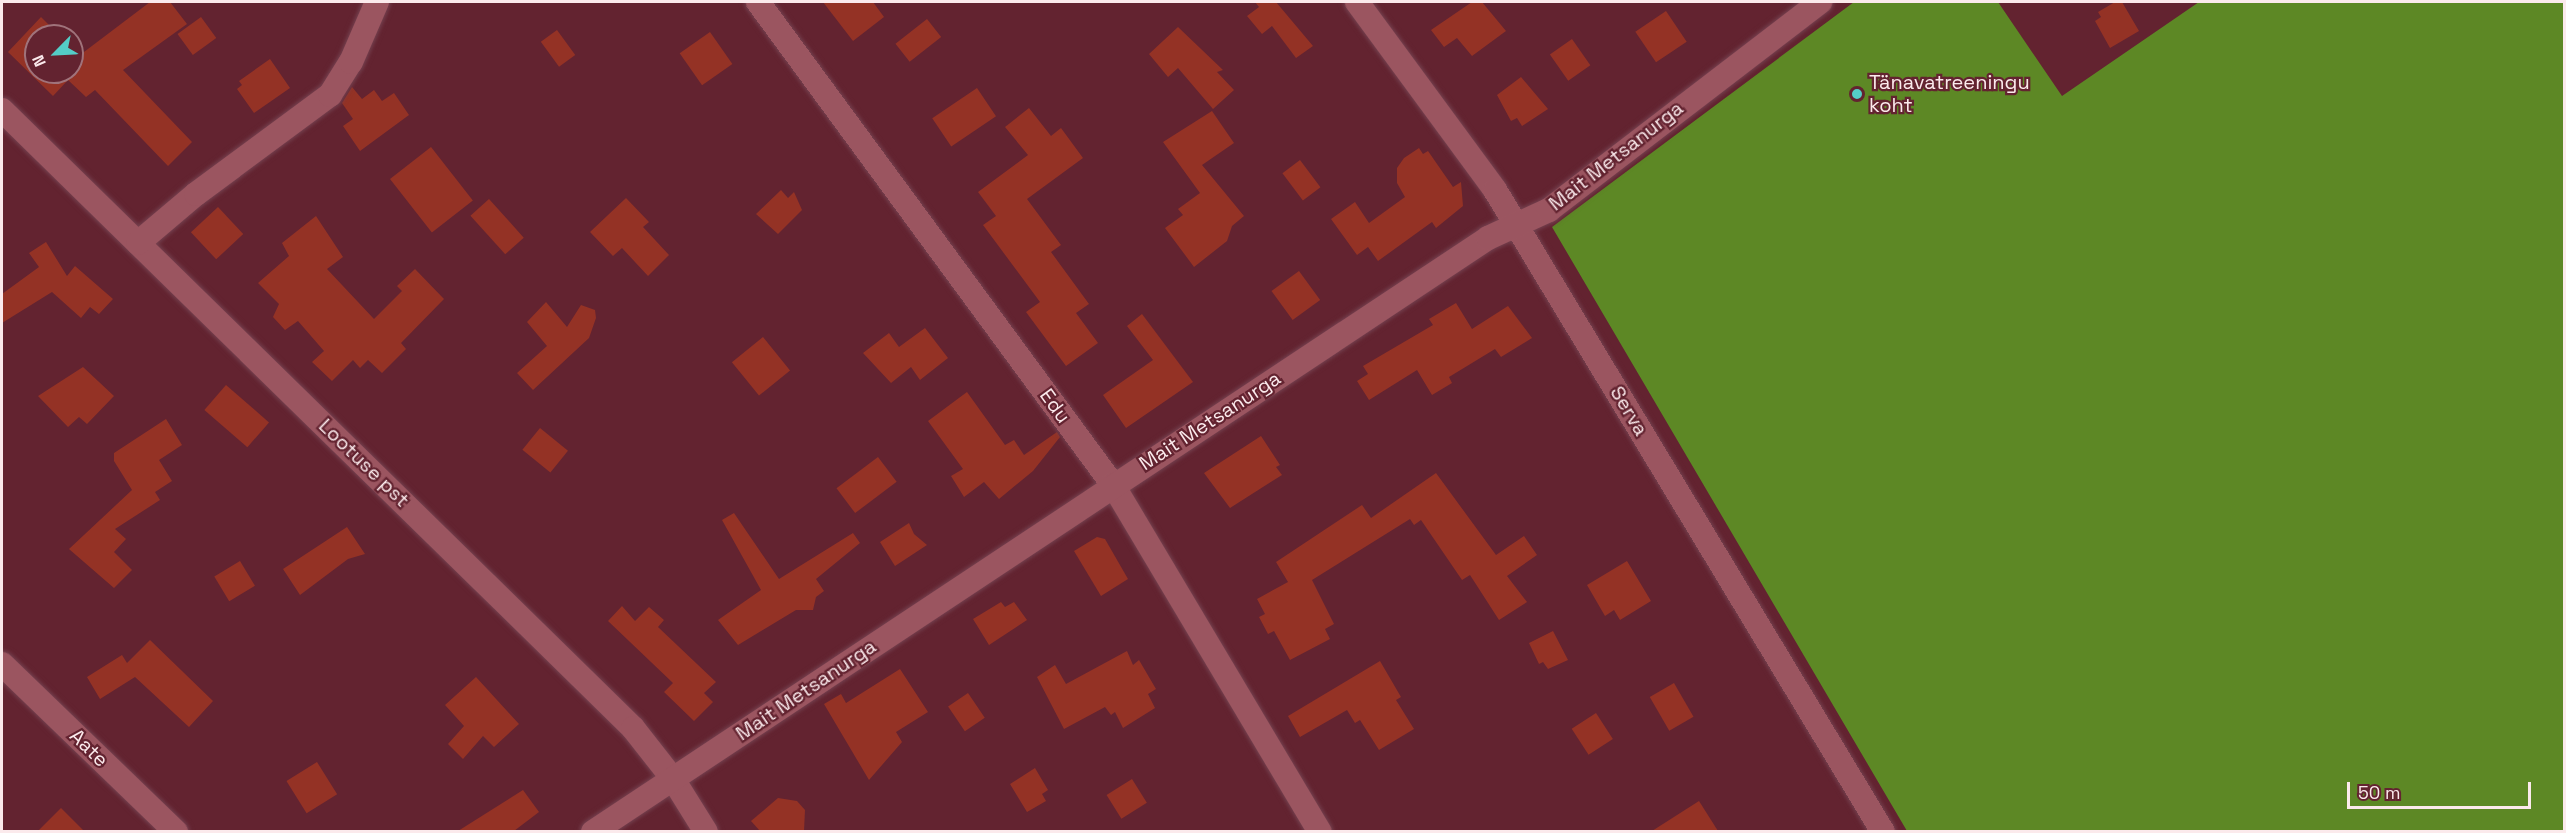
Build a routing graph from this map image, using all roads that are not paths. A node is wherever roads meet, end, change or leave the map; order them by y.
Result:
1 (378, 2) edge
2 (758, 2) edge
3 (1357, 2) edge
4 (1820, 2) edge
5 (2, 110) edge
6 (1516, 224) junction
7 (138, 243) junction
8 (1113, 485) junction
9 (2, 664) edge
10 (673, 779) junction
11 (176, 831) edge
12 (593, 831) edge
13 (706, 831) edge
14 (1320, 831) edge
15 (1883, 831) edge

1 - 7 street
2 - 8 street, Edu
3 - 6 street, Serva
4 - 6 street, Mait Metsanurga
5 - 7 street, Lootuse pst
6 - 8 street, Mait Metsanurga
6 - 15 street, Serva
7 - 10 street, Lootuse pst
8 - 10 street, Mait Metsanurga
8 - 14 street, Edu
9 - 11 street, Aate
10 - 12 street, Mait Metsanurga
10 - 13 street, Lootuse pst

